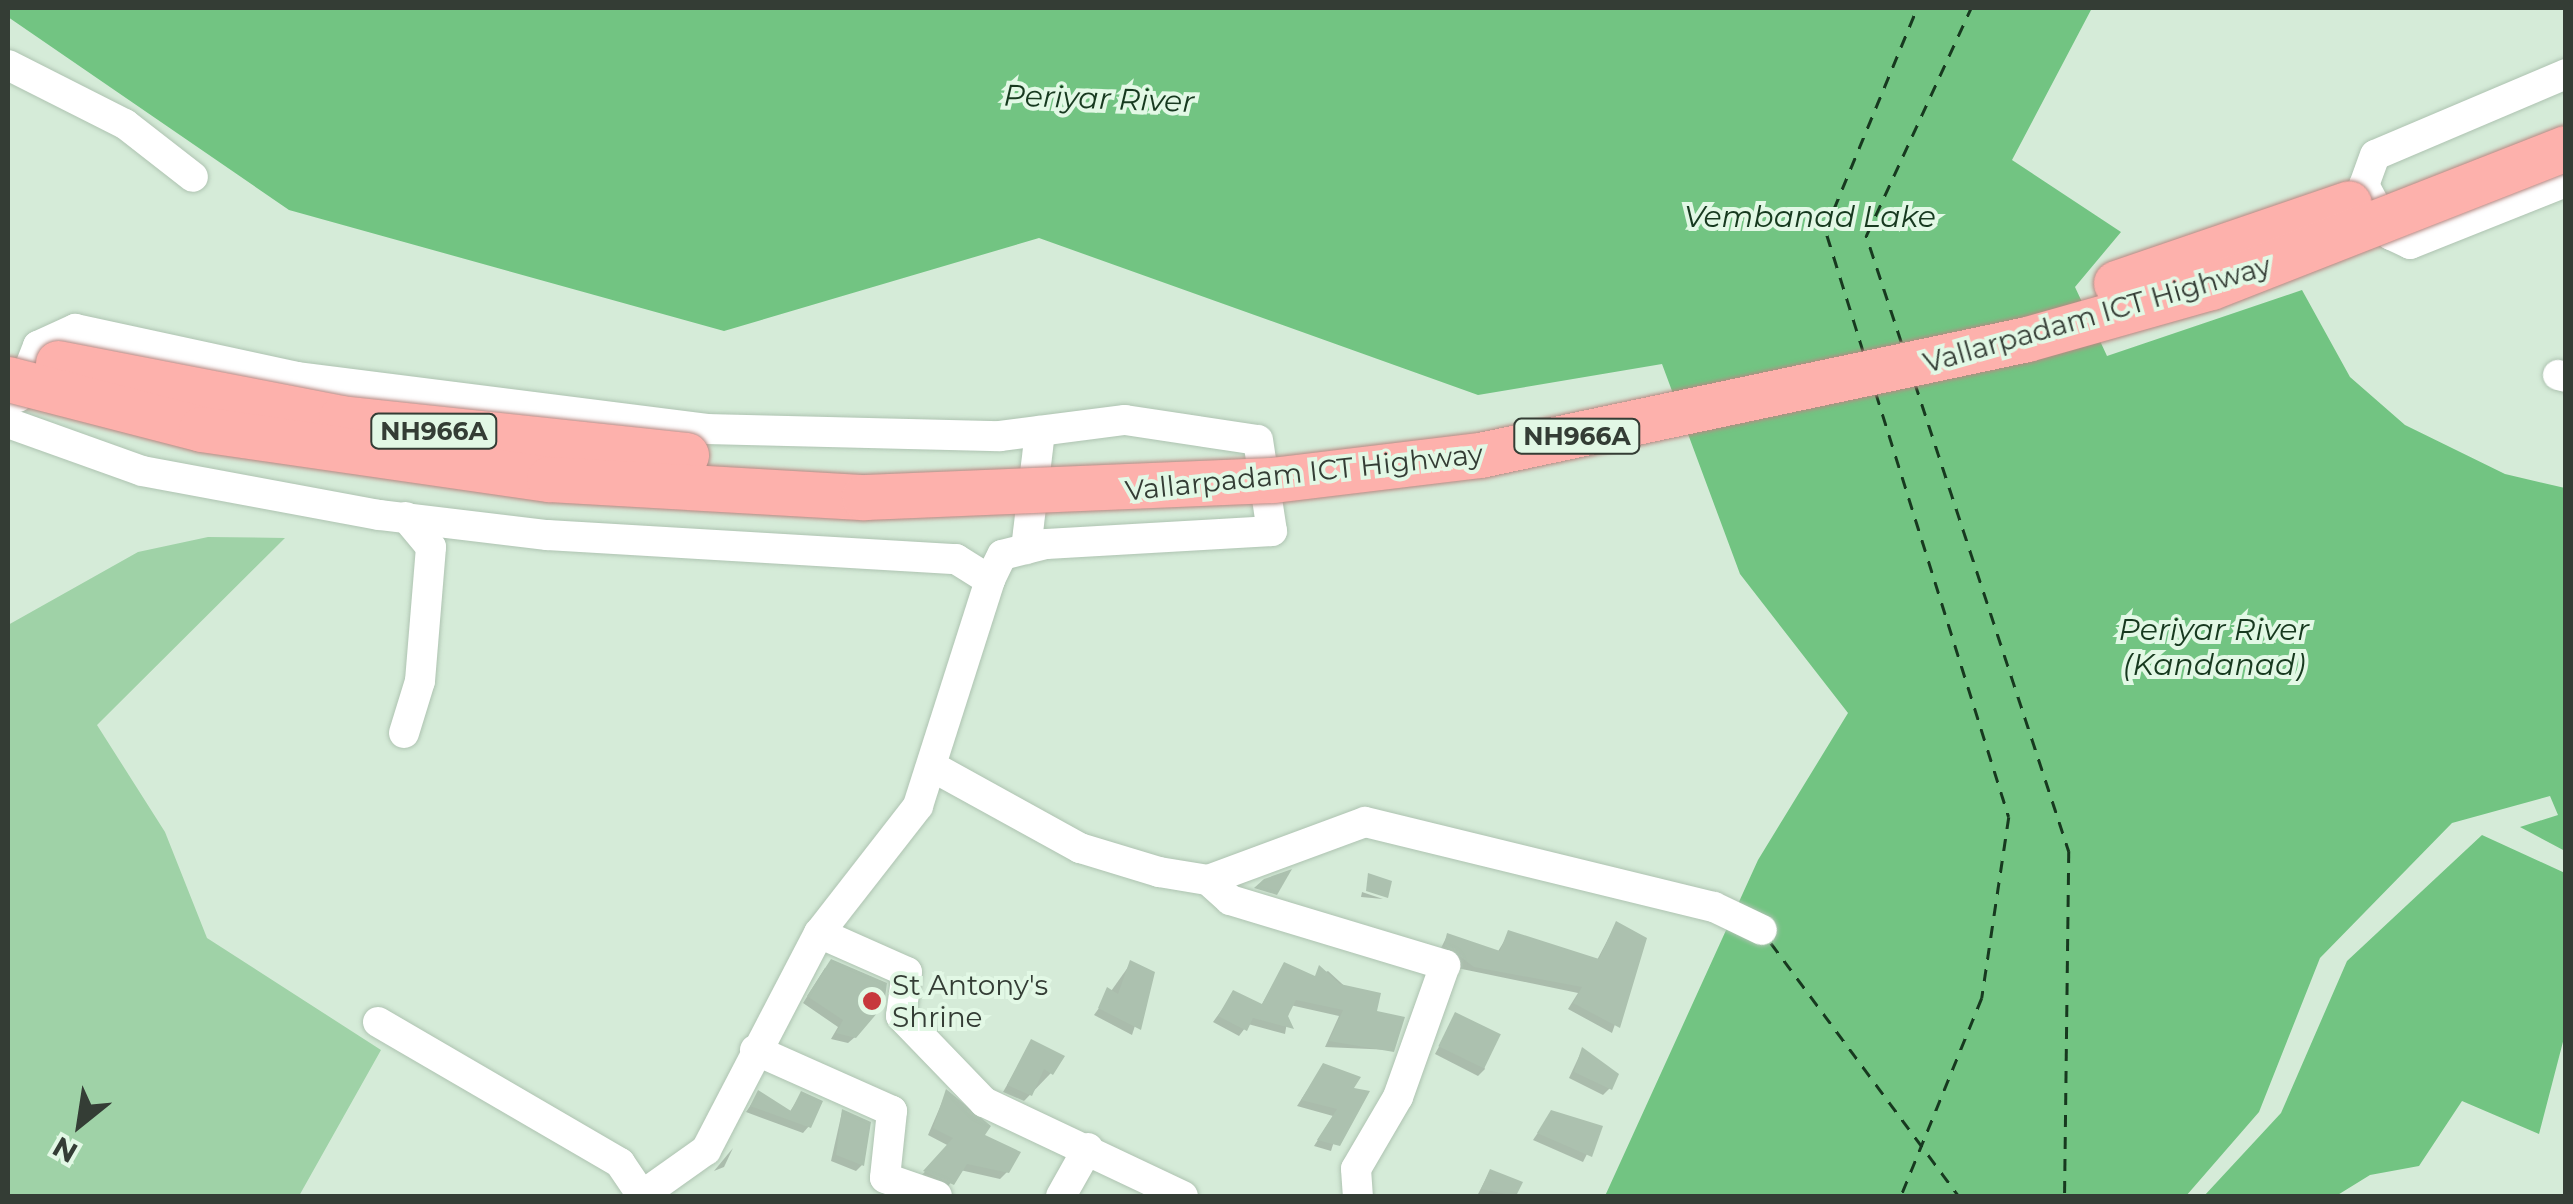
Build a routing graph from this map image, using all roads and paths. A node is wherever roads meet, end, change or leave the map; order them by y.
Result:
1 (8, 64) edge
2 (2566, 74) edge
3 (2566, 118) edge
4 (2566, 148) edge
5 (192, 178) dead end
6 (2566, 182) edge
7 (8, 349) edge
8 (8, 379) edge
9 (8, 423) edge
10 (1040, 431) junction
11 (406, 518) junction
12 (1026, 549) junction
13 (990, 580) junction
14 (404, 734) dead end
15 (933, 767) junction
16 (1208, 880) junction
17 (1762, 930) dead end
18 (820, 933) junction
19 (378, 1022) dead end
20 (755, 1050) junction
21 (1088, 1148) junction
22 (641, 1196) edge
23 (937, 1196) edge
24 (1061, 1196) edge
25 (1183, 1196) edge
26 (1358, 1196) edge

1 - 5 street
2 - 6 street
3 - 7 highway, Vallarpadam ICT Highway / NH966A, bridge
4 - 8 highway, Vallarpadam ICT Highway / NH966A, bridge
9 - 10 street
9 - 11 street
10 - 12 street
10 - 12 street
11 - 13 street
11 - 14 street
12 - 13 street
13 - 15 street
15 - 16 street
15 - 18 street
16 - 17 street
16 - 26 street
18 - 20 street
18 - 21 street
19 - 22 street
20 - 22 street
20 - 23 street
21 - 24 street
21 - 25 street

